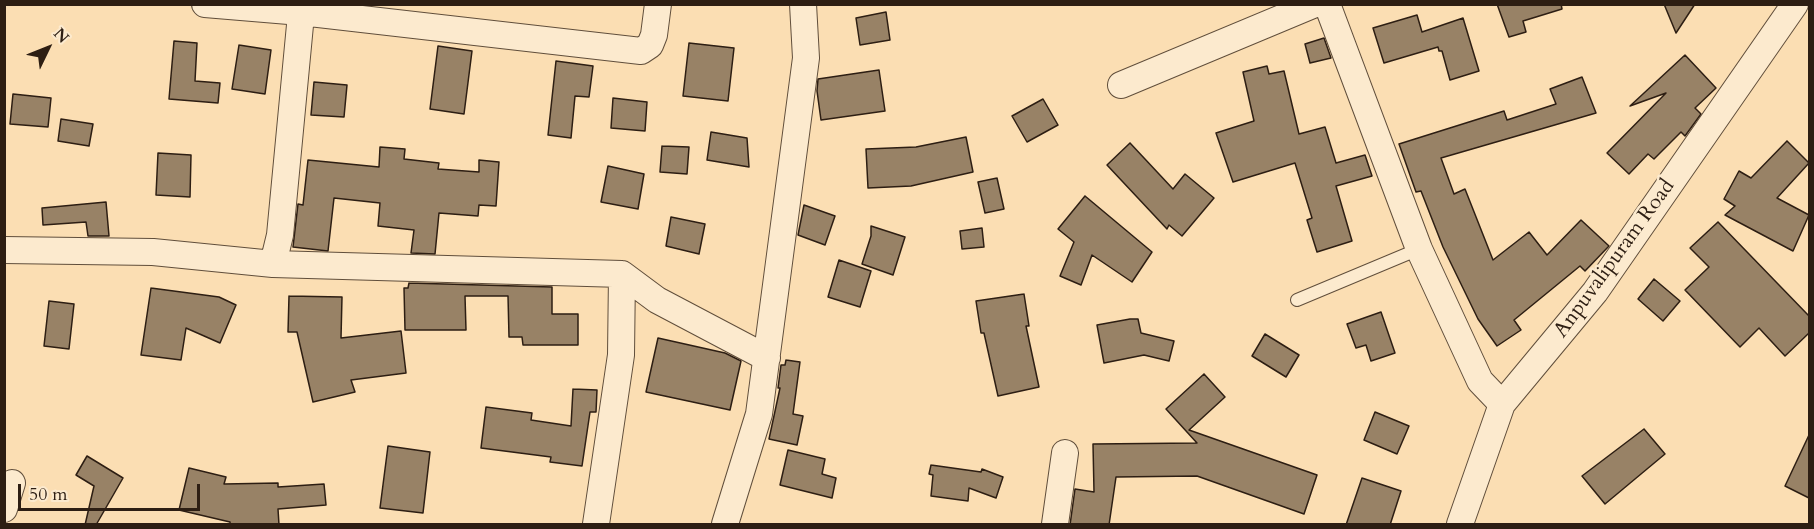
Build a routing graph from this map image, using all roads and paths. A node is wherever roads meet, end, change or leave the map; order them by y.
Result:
1 (205, 4) edge
2 (658, 4) edge
3 (803, 4) edge
4 (1314, 4) edge
5 (1327, 4) edge
6 (1796, 4) edge
7 (302, 8) edge
8 (1121, 85) dead end
9 (1419, 249) junction
10 (4, 250) edge
11 (273, 264) junction
12 (622, 274) junction
13 (1297, 300) dead end
14 (767, 358) junction
15 (1502, 404) junction
16 (1065, 453) dead end
17 (12, 483) dead end
18 (4, 509) edge
19 (596, 525) edge
20 (726, 525) edge
21 (1055, 525) edge
22 (1460, 525) edge

1 - 7 street
2 - 7 street
3 - 14 street
4 - 8 street
5 - 9 street
6 - 15 street, Anpuvalipuram Road
7 - 11 street
9 - 13 lane
9 - 15 street
10 - 11 street
11 - 12 street
12 - 14 street
12 - 19 street
14 - 20 street
15 - 22 street, Anpuvalipuram Road
16 - 21 street
17 - 18 street

